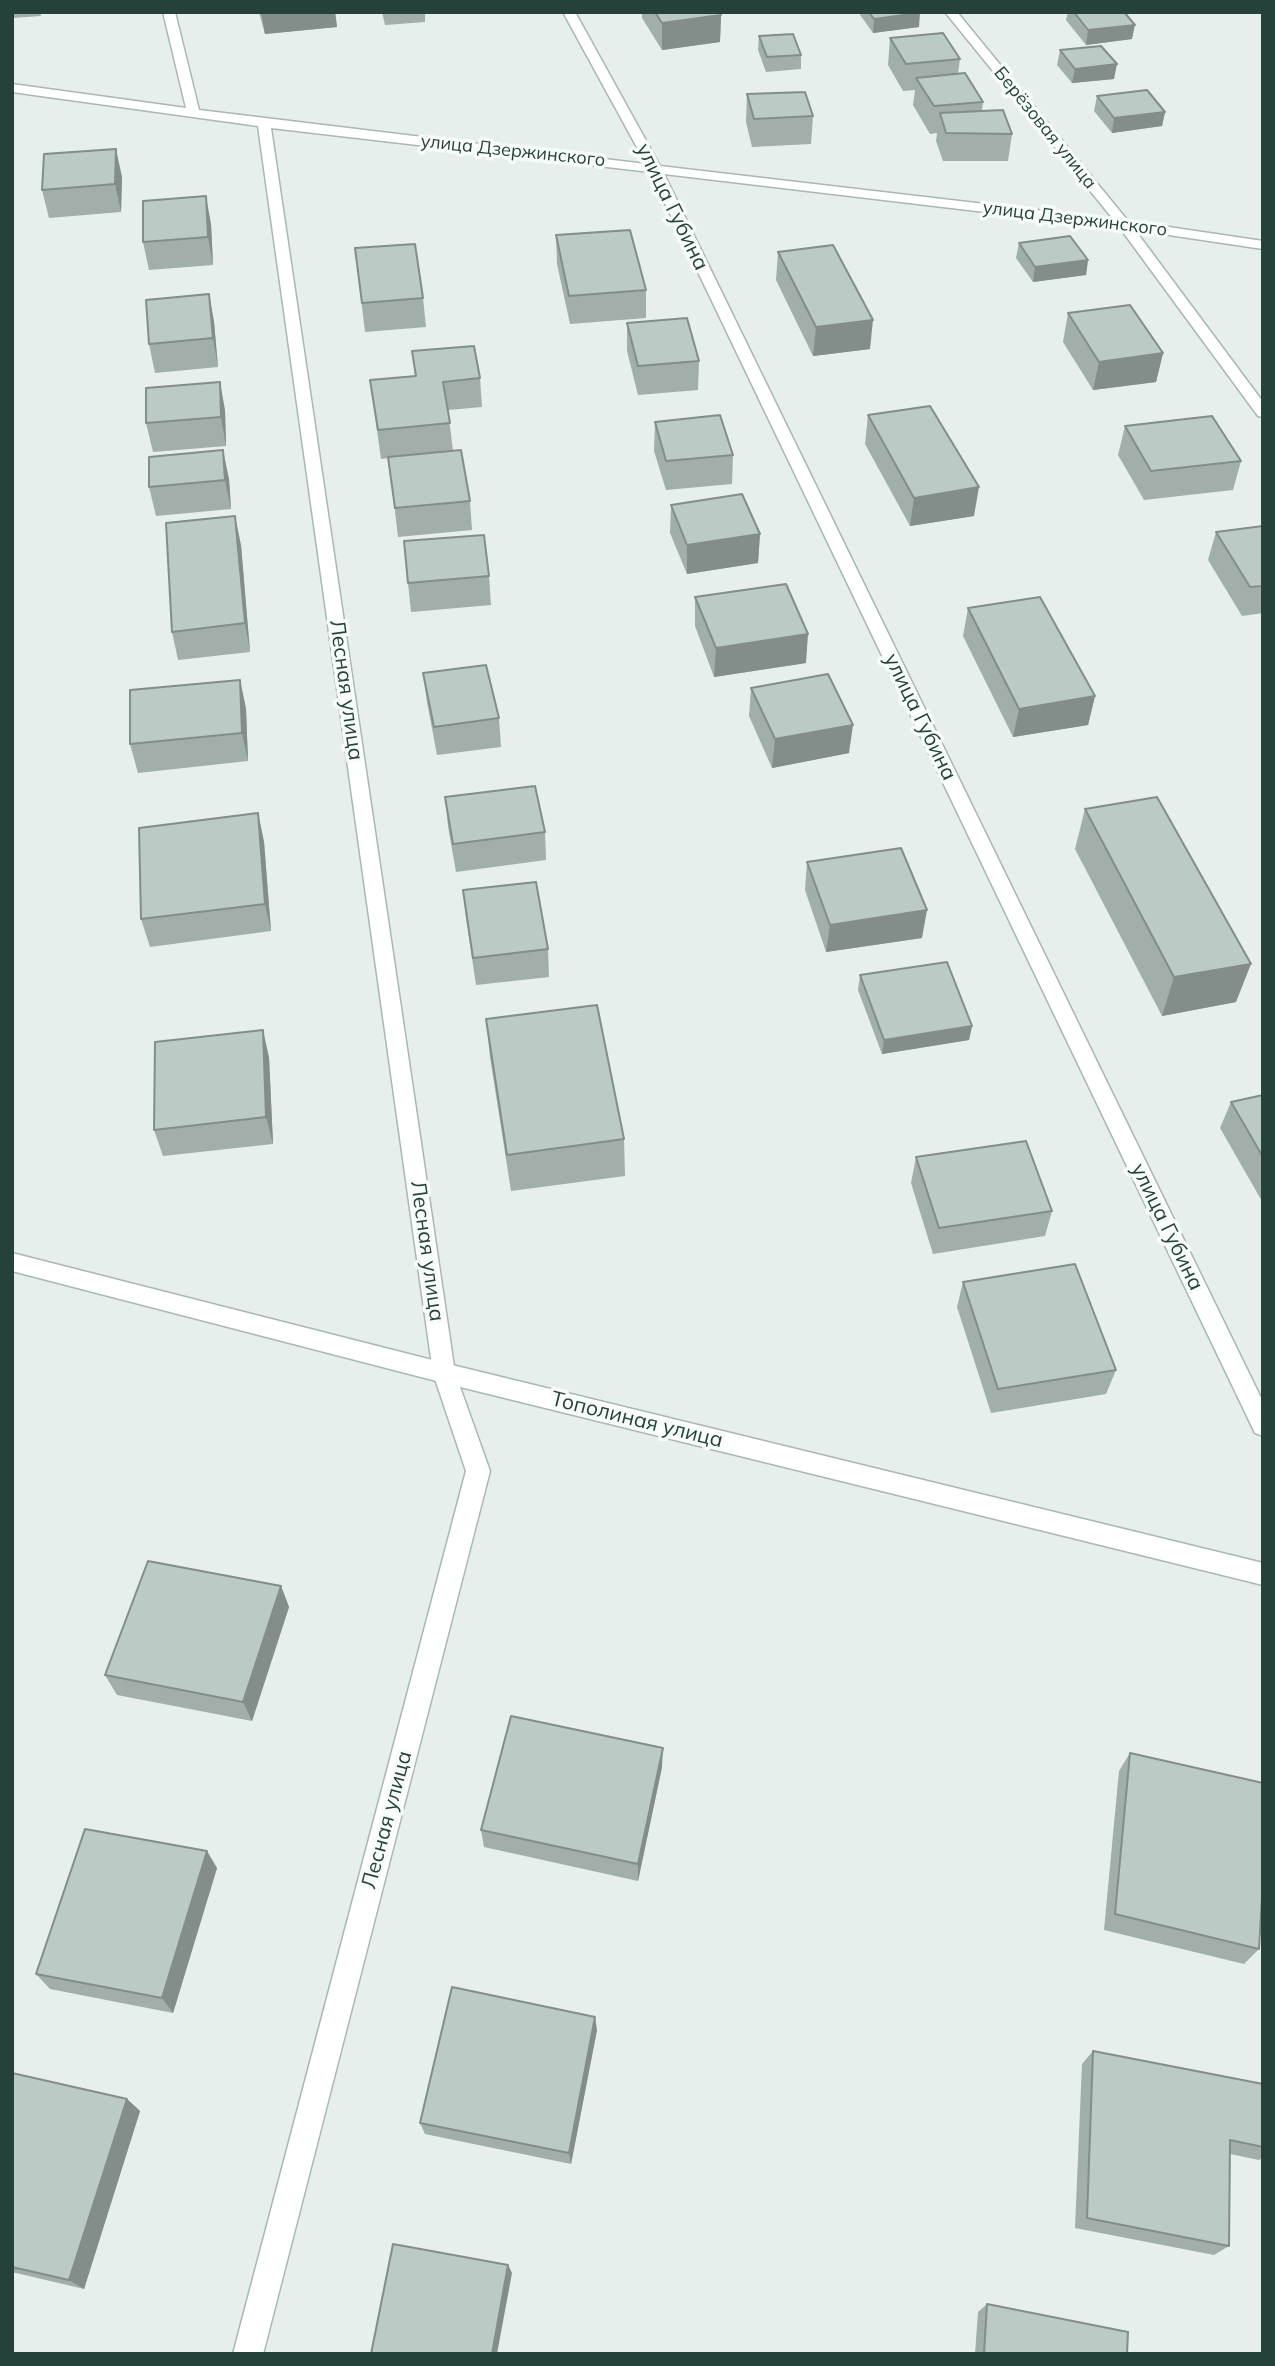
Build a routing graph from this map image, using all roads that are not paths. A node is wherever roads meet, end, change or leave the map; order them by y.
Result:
1 (169, 12) edge
2 (569, 12) edge
3 (951, 12) edge
4 (12, 88) edge
5 (193, 111) junction
6 (264, 123) junction
7 (654, 167) junction
8 (1124, 224) junction
9 (1263, 245) edge
10 (1263, 413) edge
11 (12, 1262) edge
12 (444, 1373) junction
13 (1263, 1426) edge
14 (1263, 1574) edge
15 (248, 2354) edge

1 - 5 street
2 - 7 street, улица Губина
3 - 8 street, Берёзовая улица
4 - 5 street, улица Дзержинского
5 - 6 street, улица Дзержинского
6 - 7 street, улица Дзержинского
6 - 12 street, Лесная улица
7 - 8 street, улица Дзержинского
7 - 13 street, улица Губина
8 - 9 street, улица Дзержинского
8 - 10 street, Берёзовая улица
11 - 12 street, Тополиная улица
12 - 14 street, Тополиная улица
12 - 15 street, Лесная улица

